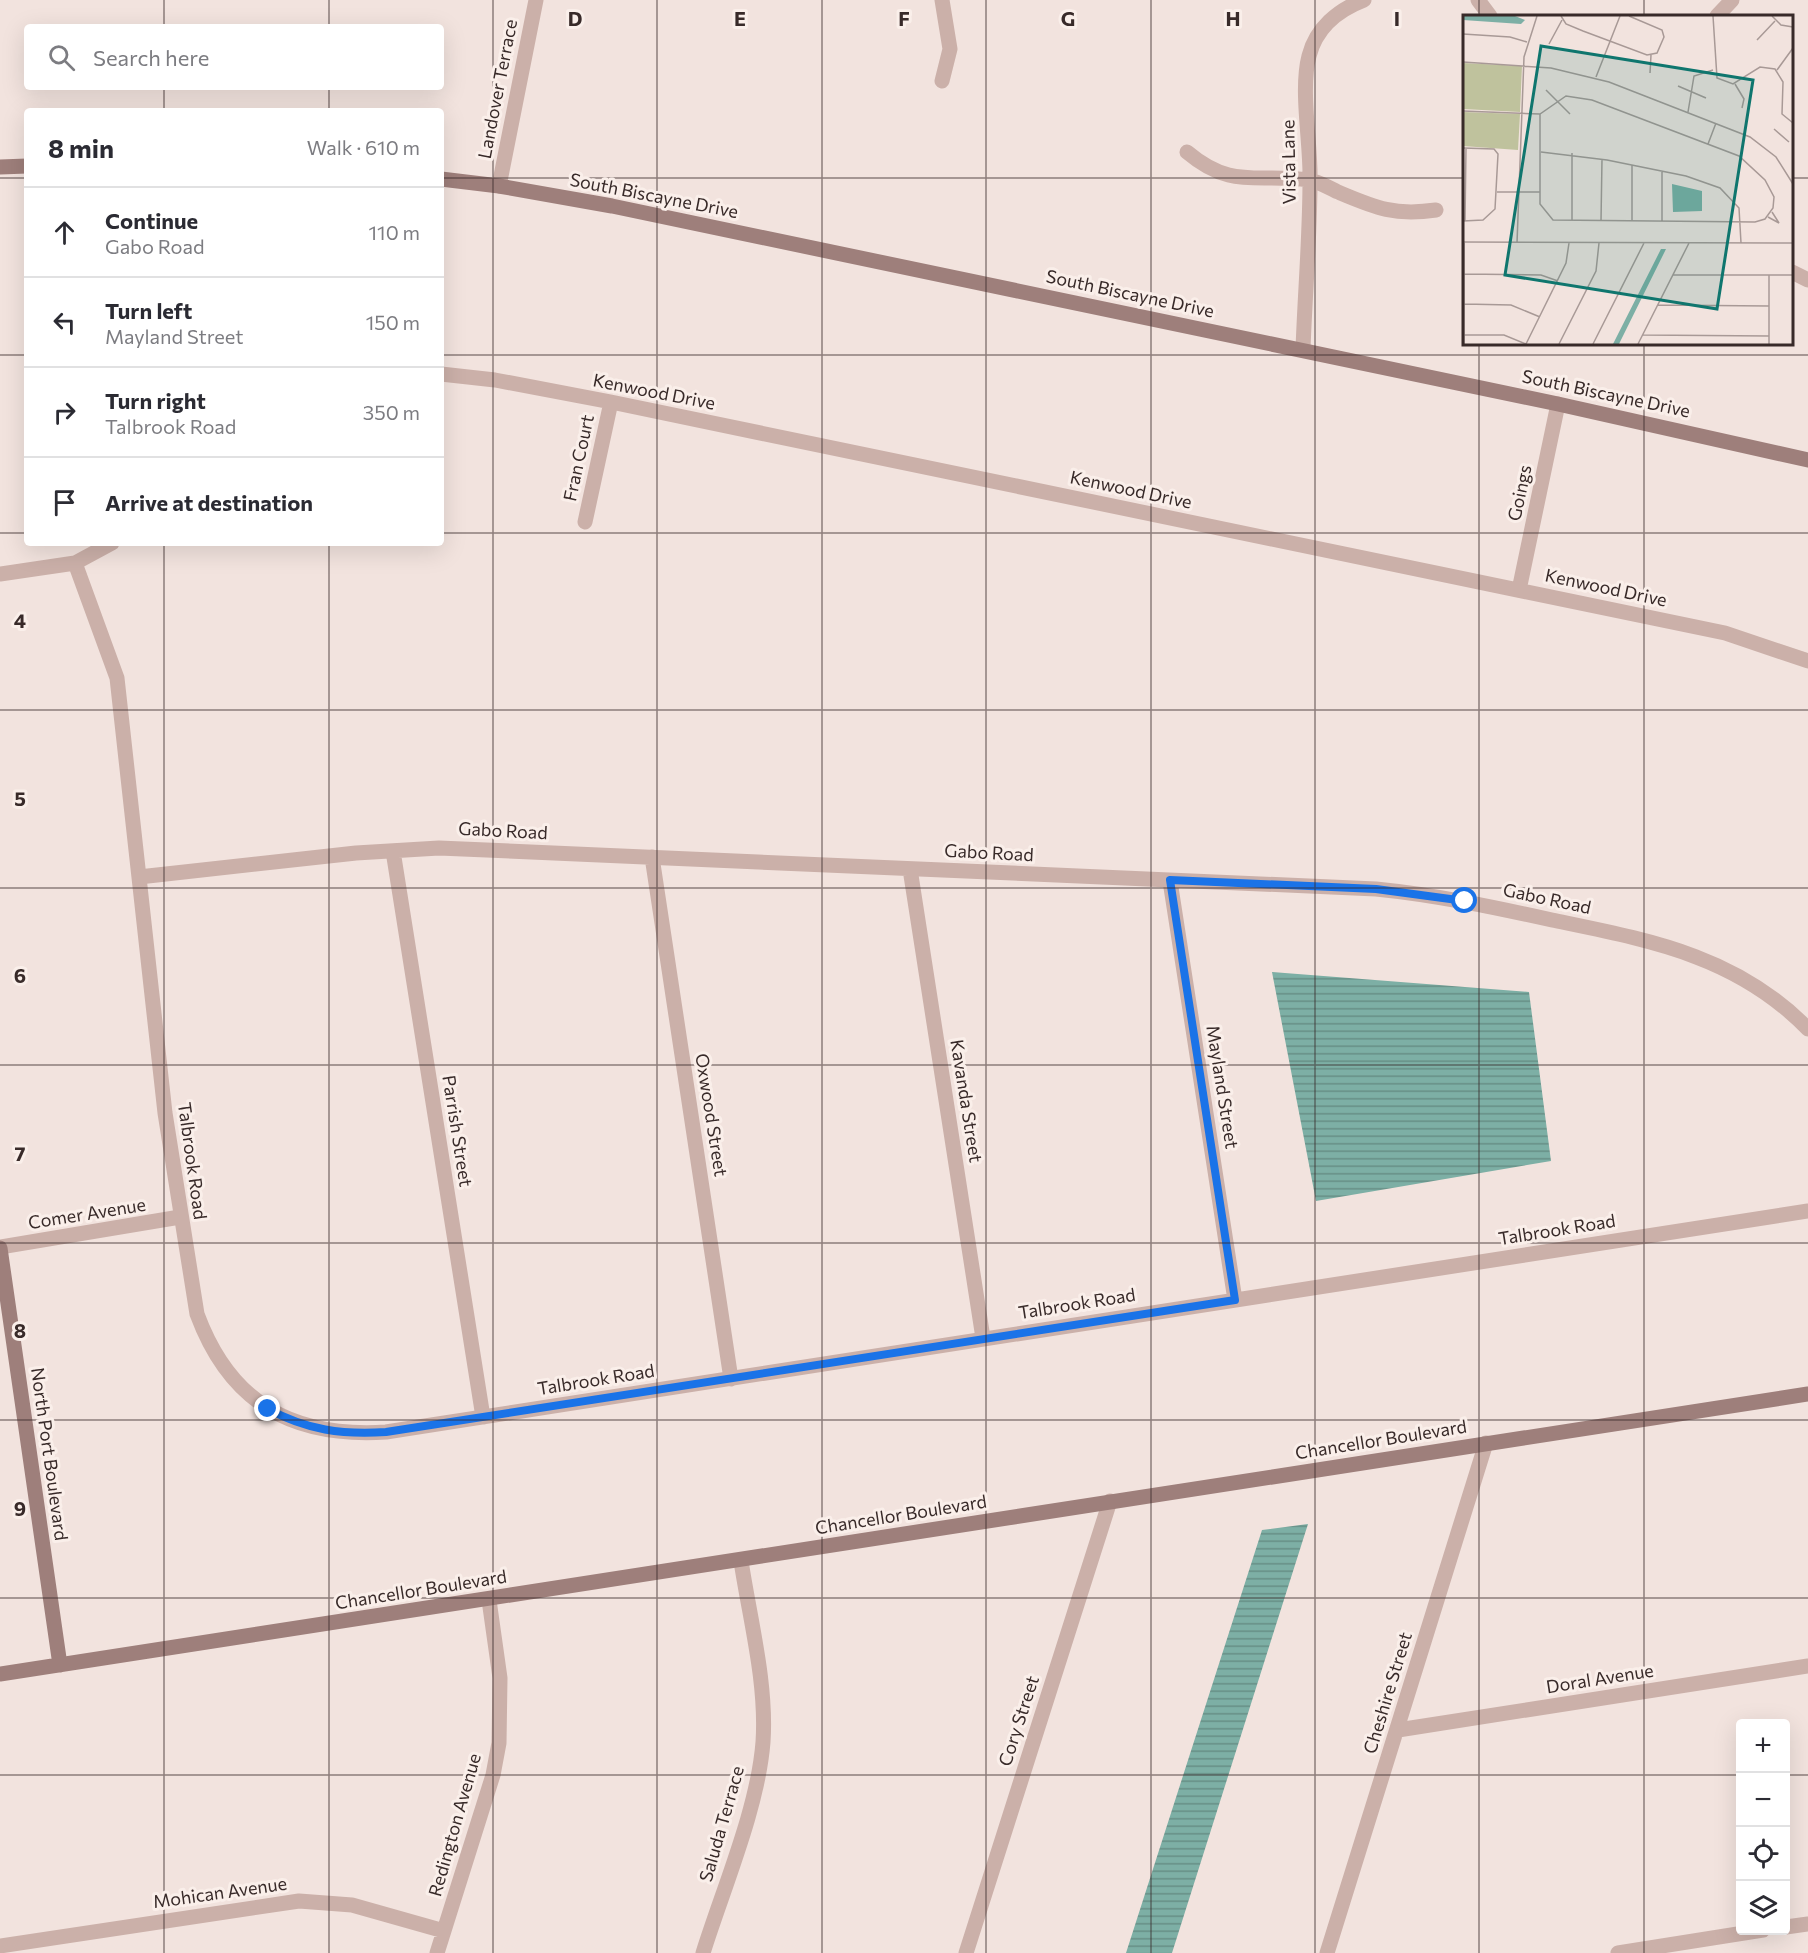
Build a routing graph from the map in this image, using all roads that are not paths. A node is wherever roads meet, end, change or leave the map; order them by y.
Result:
1 (536, 0) edge
2 (942, 0) edge
3 (1364, 0) edge
4 (1478, 0) edge
5 (1732, 0) edge
6 (1489, 15) edge
7 (1718, 15) edge
8 (942, 81) dead end
9 (1187, 152) dead end
10 (24, 165) edge
11 (0, 167) edge
12 (444, 179) edge
13 (1310, 180) junction
14 (499, 186) junction
15 (1436, 210) dead end
16 (1793, 273) edge
17 (1808, 280) edge
18 (1303, 350) junction
19 (444, 374) edge
20 (611, 402) junction
21 (1558, 404) junction
22 (1808, 460) edge
23 (585, 522) dead end
24 (106, 546) edge
25 (75, 563) junction
26 (0, 574) edge
27 (1519, 590) junction
28 (1808, 661) edge
29 (393, 851) junction
30 (652, 857) junction
31 (910, 869) junction
32 (139, 878) junction
33 (1170, 880) junction
34 (1808, 1029) edge
35 (1808, 1211) edge
36 (180, 1217) junction
37 (0, 1247) edge
38 (1235, 1300) junction
39 (983, 1338) junction
40 (731, 1378) junction
41 (1808, 1394) edge
42 (483, 1417) junction
43 (1486, 1443) junction
44 (1110, 1501) junction
45 (741, 1561) junction
46 (489, 1600) junction
47 (60, 1665) junction
48 (1808, 1666) edge
49 (0, 1674) edge
50 (1398, 1730) junction
51 (1808, 1924) edge
52 (1790, 1926) edge
53 (444, 1931) junction
54 (1736, 1934) edge
55 (0, 1946) edge
56 (437, 1953) edge
57 (702, 1953) edge
58 (966, 1953) edge
59 (1327, 1953) edge
60 (1618, 1953) edge

1 - 14 street, Landover Terrace
2 - 8 street
3 - 13 street, Vista Lane
4 - 6 street
5 - 7 street
9 - 13 street
10 - 11 street
12 - 14 street, South Biscayne Drive
13 - 15 street
13 - 18 street, Vista Lane
14 - 18 street, South Biscayne Drive
16 - 17 street
18 - 21 street, South Biscayne Drive
19 - 20 street, Kenwood Drive
20 - 23 street, Fran Court
20 - 27 street, Kenwood Drive
21 - 22 street, South Biscayne Drive
21 - 27 street, Goings
24 - 25 street
25 - 26 street
25 - 32 street, Talbrook Road
27 - 28 street, Kenwood Drive
29 - 30 street, Gabo Road
29 - 32 street, Gabo Road
29 - 42 street, Parrish Street
30 - 31 street, Gabo Road
30 - 40 street, Oxwood Street
31 - 33 street, Gabo Road
31 - 39 street, Kavanda Street
32 - 36 street, Talbrook Road
33 - 34 street, Gabo Road
33 - 38 street, Mayland Street
35 - 38 street, Talbrook Road
36 - 37 street, Comer Avenue
36 - 42 street, Talbrook Road
37 - 47 street, North Port Boulevard
38 - 39 street, Talbrook Road
39 - 40 street, Talbrook Road
40 - 42 street, Talbrook Road
41 - 43 street, Chancellor Boulevard
43 - 44 street, Chancellor Boulevard
43 - 50 street, Cheshire Street
44 - 45 street, Chancellor Boulevard
44 - 58 street, Cory Street
45 - 46 street, Chancellor Boulevard
45 - 57 street, Saluda Terrace
46 - 47 street, Chancellor Boulevard
46 - 53 street, Redington Avenue
47 - 49 street, Chancellor Boulevard
48 - 50 street, Doral Avenue
50 - 59 street, Cheshire Street
51 - 52 street
53 - 55 street, Mohican Avenue
53 - 56 street, Redington Avenue
54 - 60 street

